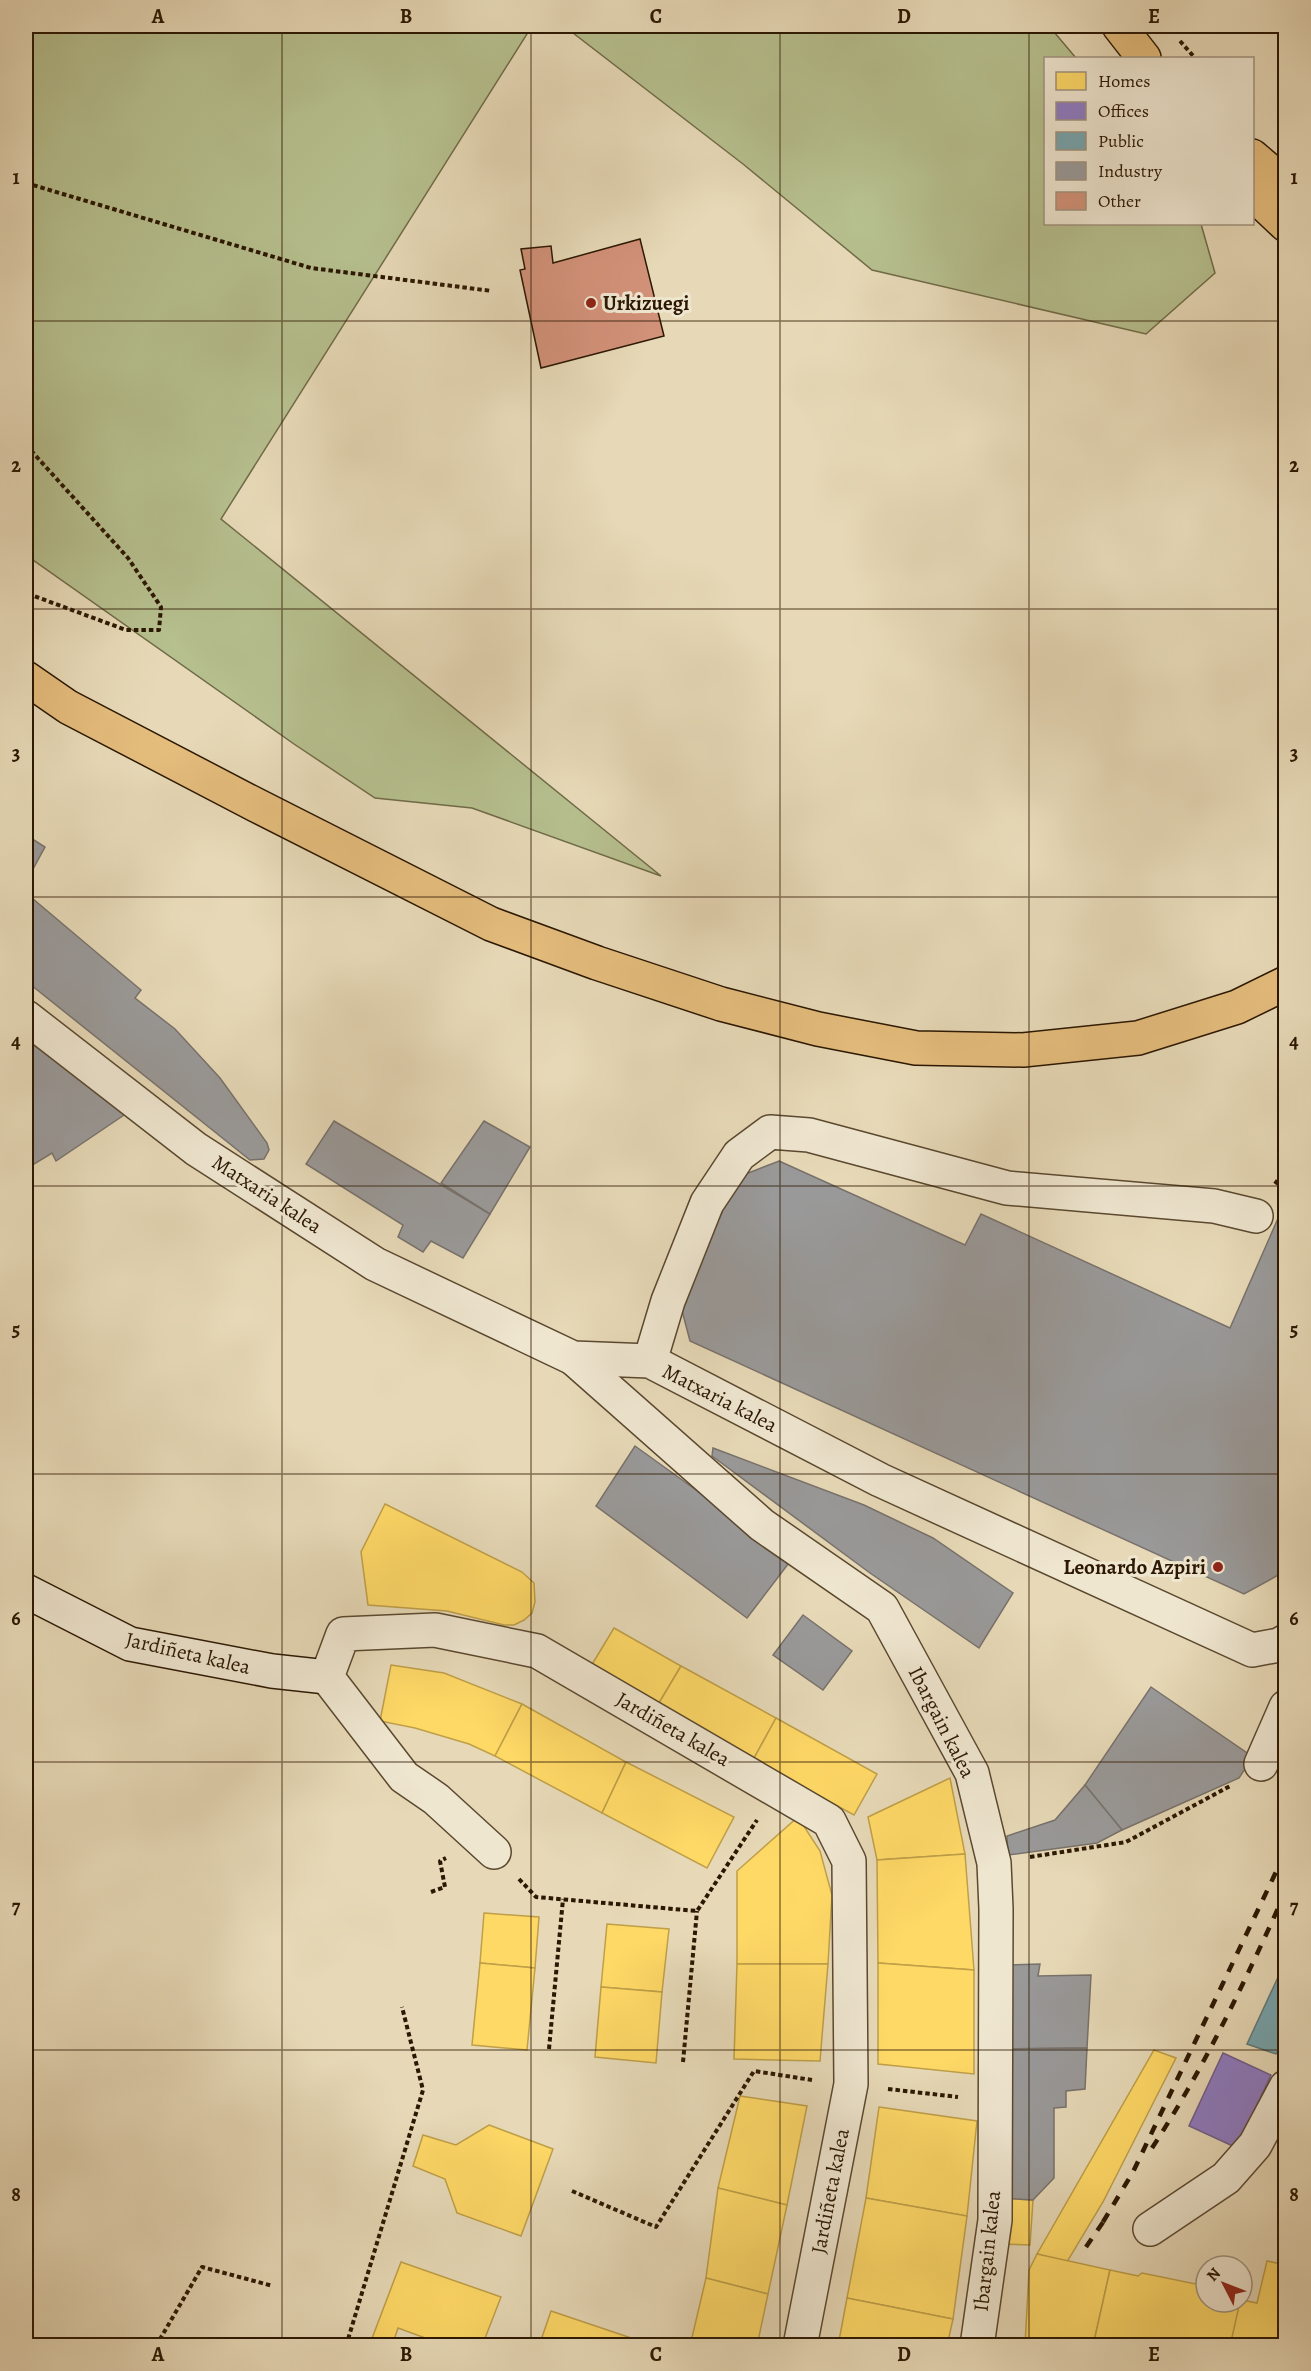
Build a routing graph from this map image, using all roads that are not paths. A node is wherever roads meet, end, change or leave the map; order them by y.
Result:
1 (1119, 26) edge
2 (1143, 57) edge
3 (1254, 158) edge
4 (1286, 185) edge
5 (1254, 195) edge
6 (1286, 225) edge
7 (26, 678) edge
8 (1286, 969) edge
9 (1286, 984) edge
10 (1237, 1007) junction
11 (26, 1017) edge
12 (1256, 1215) dead end
13 (573, 1358) junction
14 (650, 1361) junction
15 (26, 1591) edge
16 (1286, 1641) edge
17 (327, 1677) junction
18 (1286, 1707) edge
19 (1251, 1772) road end
20 (494, 1852) dead end
21 (1286, 2087) edge
22 (1150, 2229) dead end
23 (800, 2346) edge
24 (977, 2346) edge

1 - 2 highway
3 - 4 highway
5 - 6 highway
7 - 10 highway
8 - 10 highway
9 - 10 highway
11 - 13 street, Matxaria kalea
12 - 14 street
13 - 14 street, Matxaria kalea
13 - 24 street, Ibargain kalea
14 - 16 street, Matxaria kalea
15 - 17 street, Jardiñeta kalea
17 - 20 street
17 - 23 street, Jardiñeta kalea
18 - 19 street
21 - 22 street

